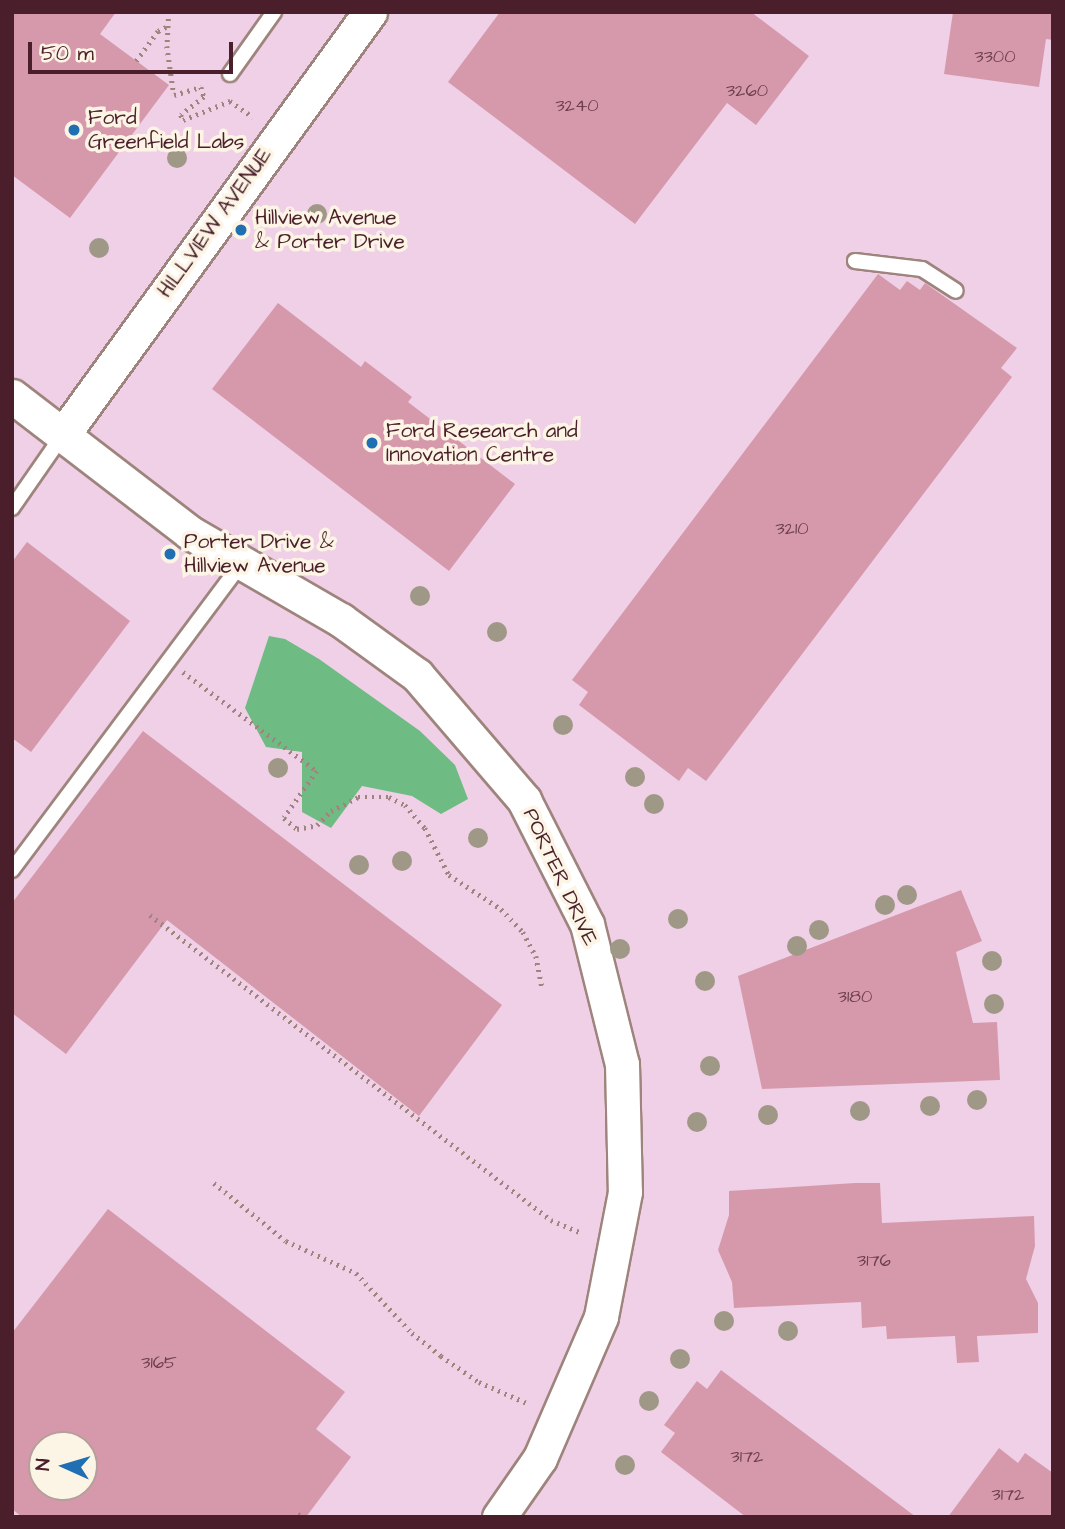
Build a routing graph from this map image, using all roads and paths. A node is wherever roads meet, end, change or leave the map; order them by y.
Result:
1 (169, 12) edge
2 (274, 12) edge
3 (370, 12) edge
4 (166, 27) junction
5 (136, 61) dead end
6 (230, 74) dead end
7 (253, 117) dead end
8 (855, 261) dead end
9 (956, 291) dead end
10 (12, 396) edge
11 (62, 436) junction
12 (12, 508) edge
13 (240, 565) junction
14 (190, 661) dead end
15 (12, 870) edge
16 (150, 915) dead end
17 (542, 987) dead end
18 (214, 1183) dead end
19 (582, 1233) dead end
20 (529, 1404) dead end
21 (499, 1517) edge

1 - 4 path
2 - 6 lane
3 - 11 street, HILLVIEW AVENUE
4 - 5 path
4 - 7 path
8 - 9 lane
10 - 11 street, PORTER DRIVE
11 - 12 lane
11 - 13 street, PORTER DRIVE
13 - 15 lane
13 - 21 street, PORTER DRIVE
14 - 17 path
16 - 19 path
18 - 20 path

